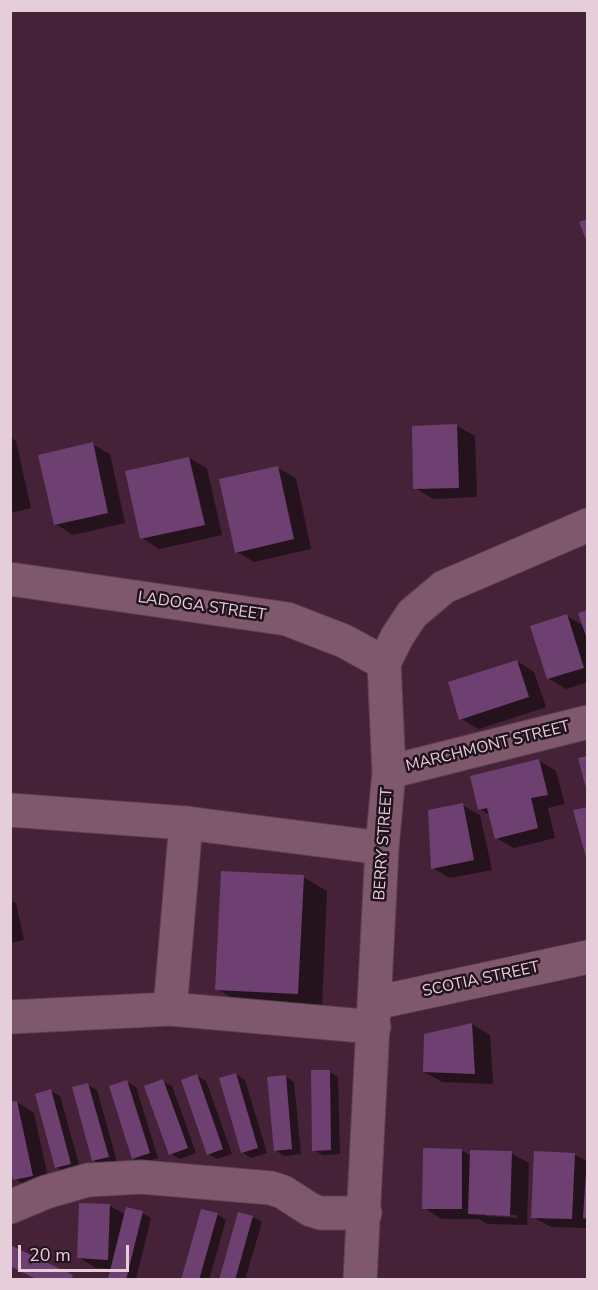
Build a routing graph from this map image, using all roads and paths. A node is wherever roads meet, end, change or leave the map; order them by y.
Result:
1 (588, 525) edge
2 (10, 579) edge
3 (384, 663) junction
4 (588, 722) edge
5 (389, 772) junction
6 (10, 810) edge
7 (186, 823) junction
8 (382, 848) junction
9 (588, 957) edge
10 (170, 1009) junction
11 (375, 1015) junction
12 (10, 1017) edge
13 (10, 1207) edge
14 (365, 1213) junction
15 (360, 1280) edge

1 - 3 street, BERRY STREET
2 - 3 street, LADOGA STREET
3 - 5 street, BERRY STREET
4 - 5 street, MARCHMONT STREET
5 - 8 street, BERRY STREET
6 - 7 street
7 - 8 street
7 - 10 street
8 - 11 street, BERRY STREET
9 - 11 street, SCOTIA STREET
10 - 11 street, SCOTIA STREET
10 - 12 street, SCOTIA STREET
11 - 14 street, BERRY STREET
13 - 14 street
14 - 15 street, BERRY STREET

